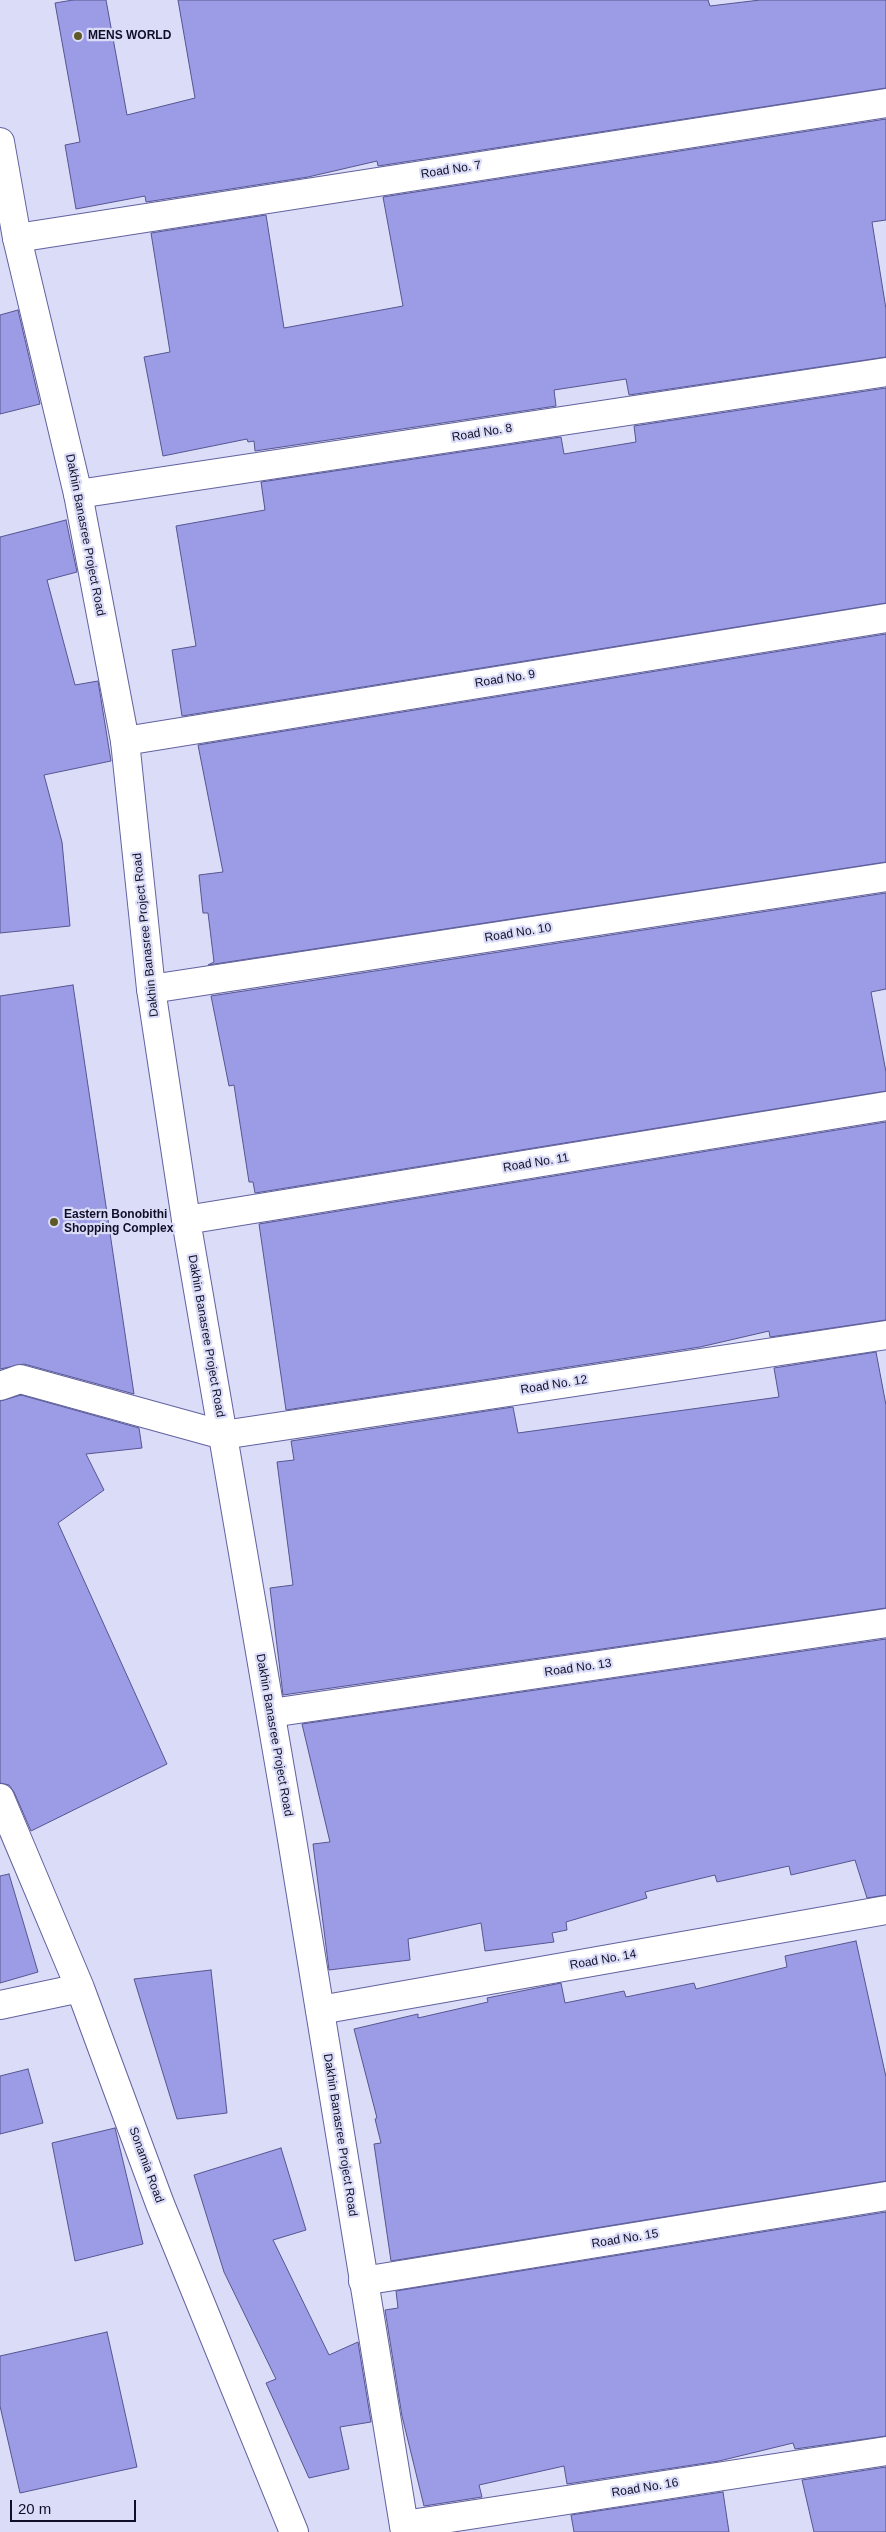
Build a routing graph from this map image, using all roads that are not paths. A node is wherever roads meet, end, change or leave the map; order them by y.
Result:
1 (886, 103) edge
2 (0, 142) edge
3 (16, 238) junction
4 (886, 372) edge
5 (78, 494) junction
6 (886, 618) edge
7 (125, 741) junction
8 (886, 878) edge
9 (151, 989) junction
10 (886, 1106) edge
11 (186, 1220) junction
12 (886, 1335) edge
13 (0, 1386) edge
14 (223, 1435) junction
15 (886, 1623) edge
16 (271, 1713) junction
17 (0, 1798) edge
18 (886, 1910) edge
19 (80, 1988) junction
20 (0, 2006) edge
21 (320, 2010) junction
22 (886, 2196) edge
23 (363, 2281) junction
24 (886, 2451) edge
25 (405, 2529) edge
26 (294, 2532) edge

1 - 3 street, Road No. 7
2 - 3 street, Dakhin Banasree Project Road
3 - 5 street, Dakhin Banasree Project Road
4 - 5 street, Road No. 8
5 - 7 street, Dakhin Banasree Project Road
6 - 7 street, Road No. 9
7 - 9 street, Dakhin Banasree Project Road
8 - 9 street, Road No. 10
9 - 11 street, Dakhin Banasree Project Road
10 - 11 street, Road No. 11
11 - 14 street, Dakhin Banasree Project Road
12 - 14 street, Road No. 12
13 - 14 street
14 - 16 street, Dakhin Banasree Project Road
15 - 16 street, Road No. 13
16 - 21 street, Dakhin Banasree Project Road
17 - 19 street, Sonamia Road
18 - 21 street, Road No. 14
19 - 20 street
19 - 26 street, Sonamia Road
21 - 23 street, Dakhin Banasree Project Road
22 - 23 street, Road No. 15
23 - 25 street, Dakhin Banasree Project Road
24 - 25 street, Road No. 16

